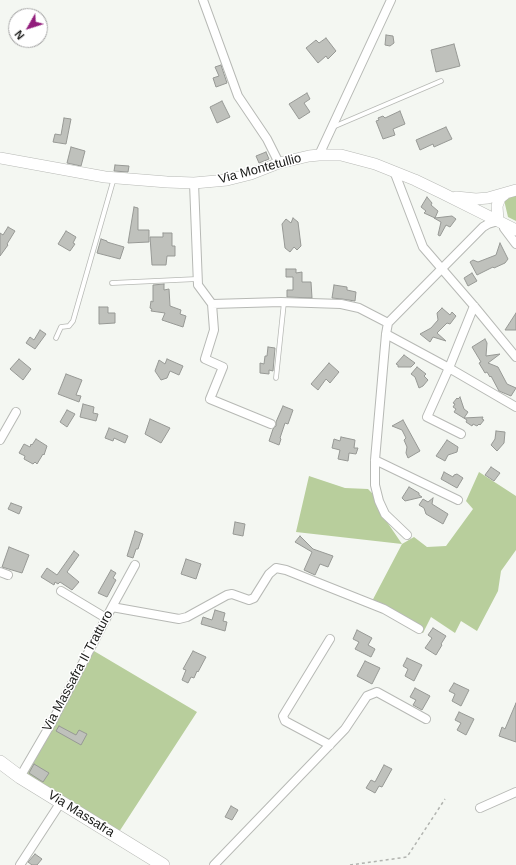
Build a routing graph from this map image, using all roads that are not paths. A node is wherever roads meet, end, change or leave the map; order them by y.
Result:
1 (203, 0) edge
2 (391, 0) edge
3 (441, 81) dead end
4 (331, 129) junction
5 (319, 155) junction
6 (0, 158) edge
7 (279, 163) junction
8 (394, 171) junction
9 (114, 178) junction
10 (194, 183) junction
11 (516, 190) edge
12 (442, 193) junction
13 (505, 194) junction
14 (488, 198) junction
15 (485, 215) junction
16 (500, 222) junction
17 (483, 227) junction
18 (516, 230) edge
19 (516, 244) edge
20 (441, 268) junction
21 (198, 279) junction
22 (112, 283) dead end
23 (284, 302) junction
24 (212, 304) junction
25 (474, 306) junction
26 (388, 323) junction
27 (386, 334) junction
28 (56, 338) dead end
29 (516, 357) edge
30 (449, 368) junction
31 (276, 378) dead end
32 (516, 407) edge
33 (16, 412) dead end
34 (271, 424) dead end
35 (461, 434) dead end
36 (0, 440) edge
37 (375, 460) junction
38 (458, 500) dead end
39 (407, 536) dead end
40 (135, 565) dead end
41 (0, 572) edge
42 (8, 575) dead end
43 (61, 591) dead end
44 (112, 607) junction
45 (106, 618) junction
46 (419, 629) dead end
47 (330, 639) dead end
48 (426, 719) dead end
49 (330, 745) junction
50 (0, 762) edge
51 (20, 777) junction
52 (516, 792) edge
53 (61, 802) junction
54 (480, 808) dead end
55 (20, 865) edge
56 (163, 865) edge
57 (214, 865) edge

1 - 7 street
2 - 4 street
3 - 4 lane
4 - 5 street
5 - 7 street, Via Montetullio
5 - 8 street, Via Montetullio
6 - 9 street, Via Montetullio
7 - 10 street, Via Montetullio
8 - 12 street, Via Montetullio
8 - 20 street
9 - 10 street, Via Montetullio
9 - 28 lane
10 - 21 street
11 - 13 street
12 - 14 street
12 - 15 street
13 - 14 street
13 - 16 street
14 - 15 street
14 - 16 street
15 - 16 street
15 - 17 street
16 - 17 street
16 - 18 street
16 - 19 street
17 - 20 street
20 - 25 street
20 - 26 street
21 - 22 lane
21 - 24 street
23 - 24 street
23 - 26 street
23 - 31 lane
24 - 34 street
25 - 29 street
25 - 30 street
26 - 27 street
27 - 30 street
27 - 37 street
30 - 32 street
30 - 35 street
33 - 36 street
37 - 38 street
37 - 39 street
40 - 44 street, Via Massafra II Tratturo
41 - 42 street
43 - 45 street
44 - 45 street, Via Massafra II Tratturo
44 - 46 street
45 - 51 street, Via Massafra II Tratturo
47 - 49 street
48 - 49 street
49 - 57 street
50 - 51 main road, Via Massafra
51 - 53 main road, Via Massafra
52 - 54 street
53 - 55 street
53 - 56 main road, Via Massafra

